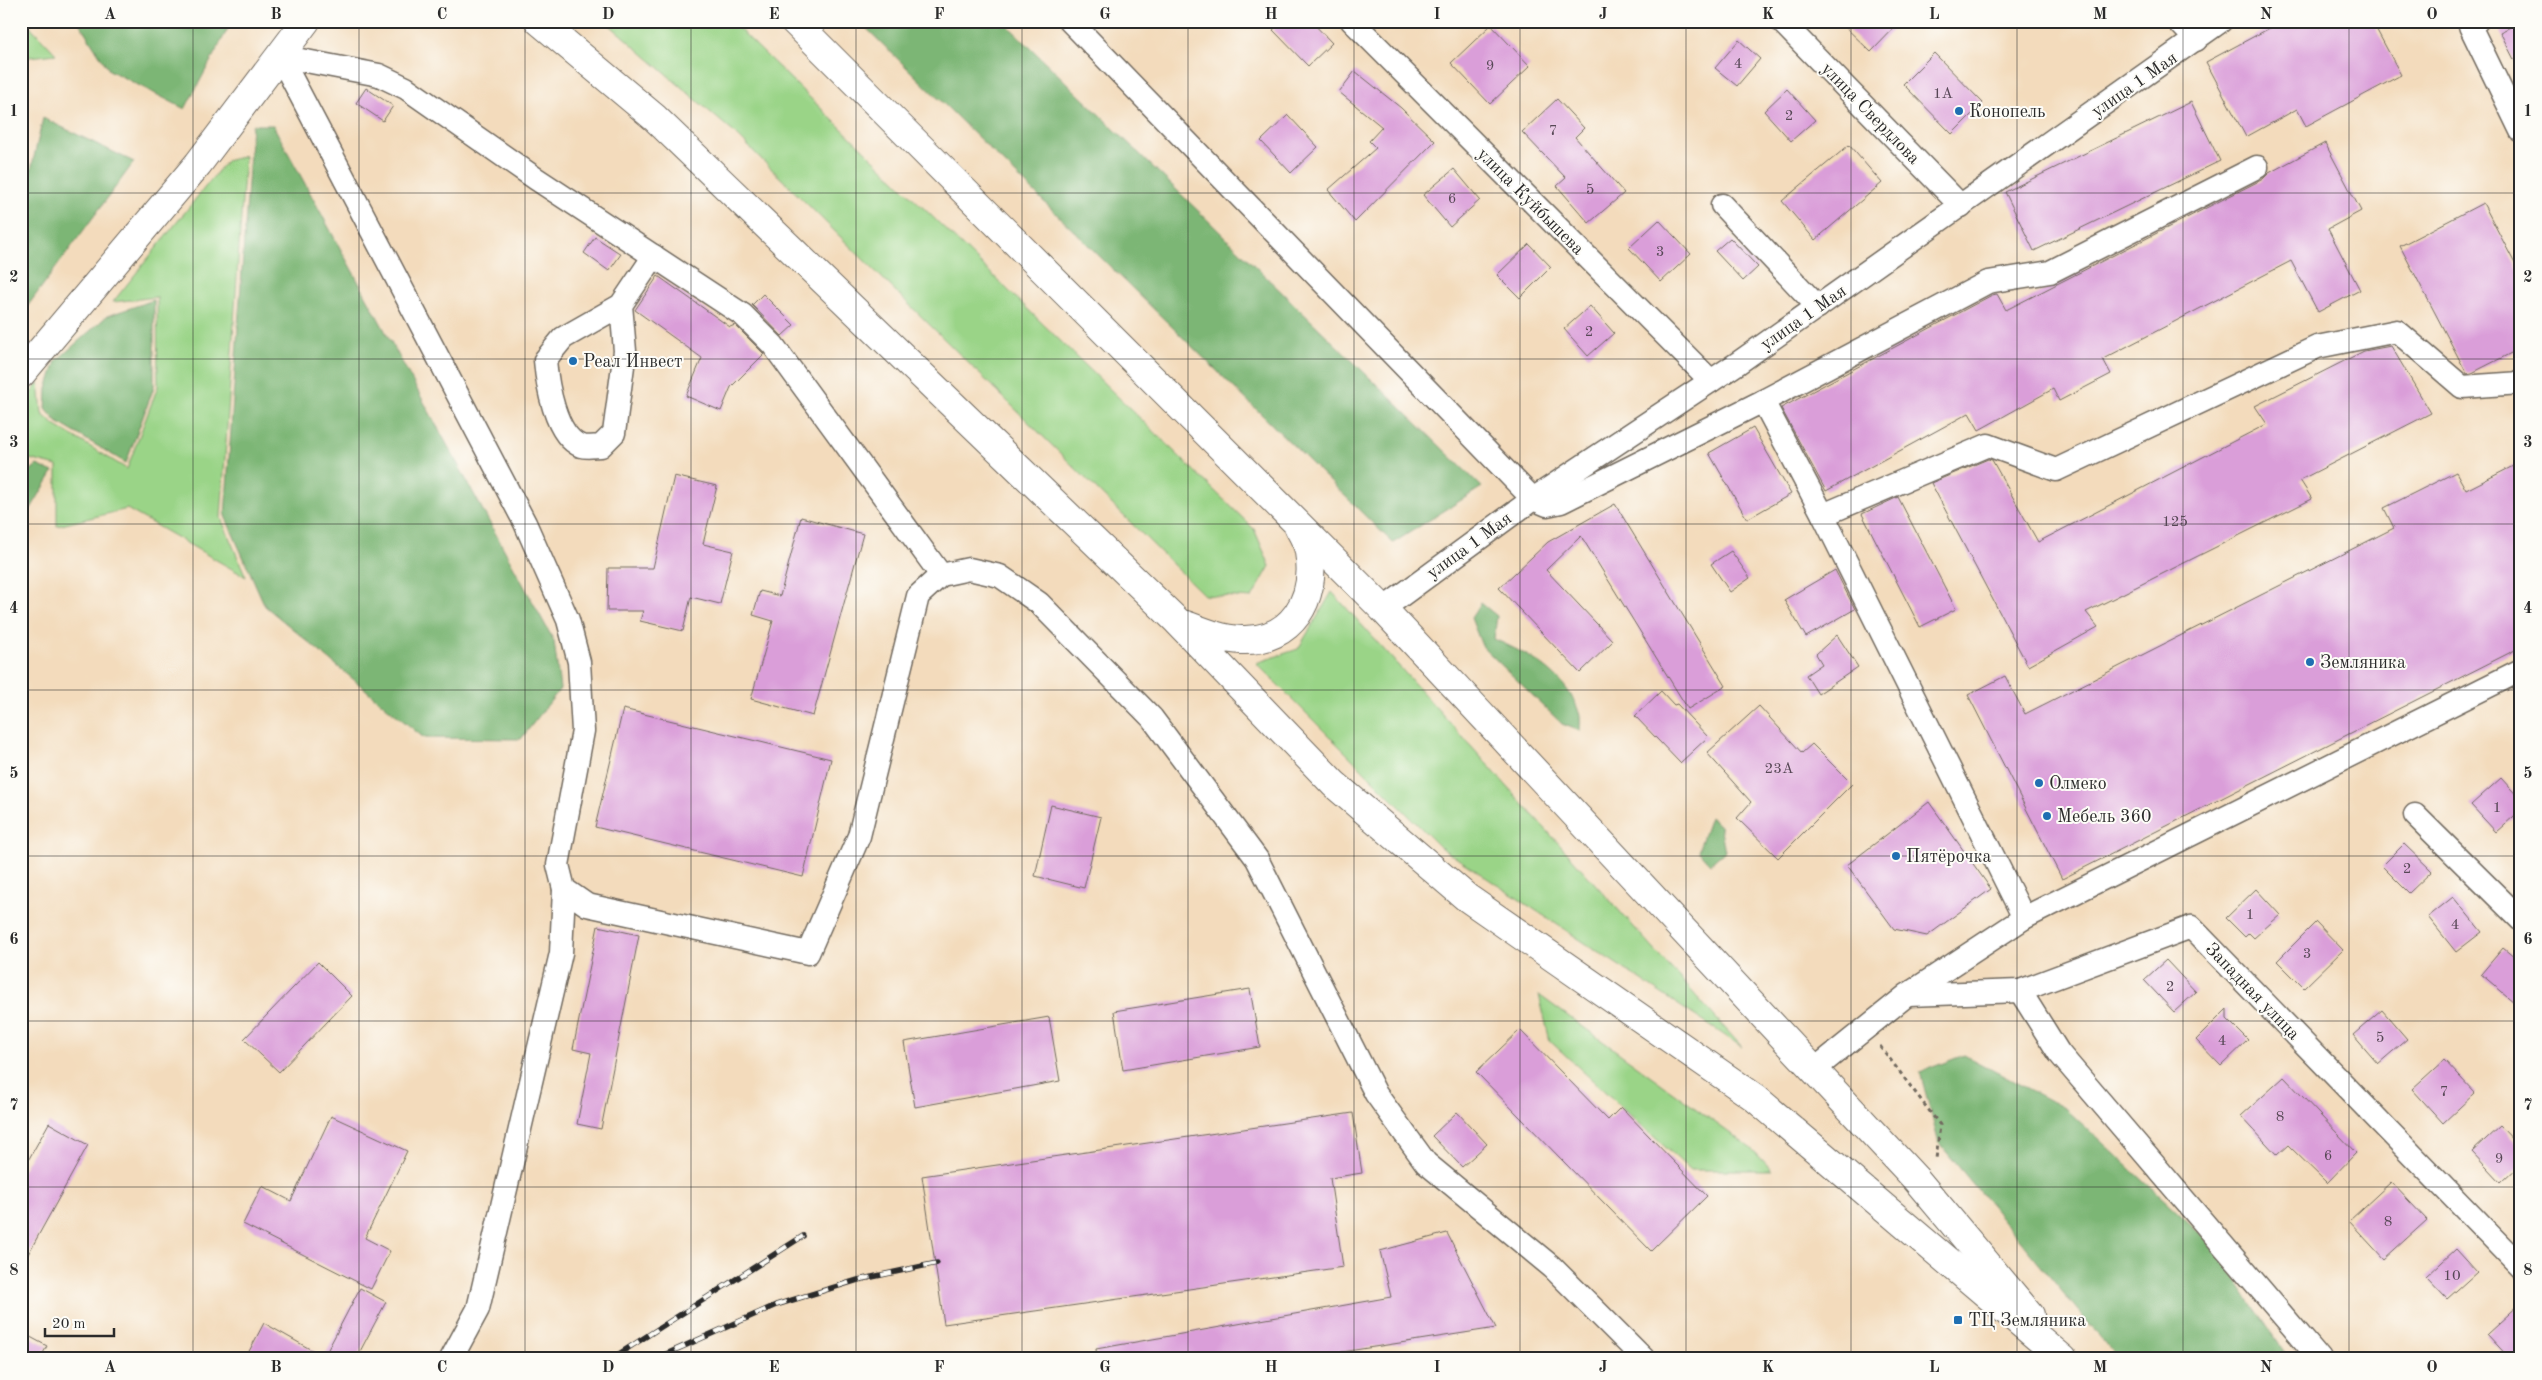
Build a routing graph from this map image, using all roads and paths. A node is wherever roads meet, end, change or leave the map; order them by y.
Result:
1 (306, 21) edge
2 (539, 21) edge
3 (794, 21) edge
4 (1070, 21) edge
5 (1352, 21) edge
6 (1781, 21) edge
7 (2178, 21) edge
8 (2221, 21) edge
9 (2477, 21) edge
10 (2196, 40) junction
11 (280, 56) junction
12 (2521, 131) edge
13 (2257, 167) dead end
14 (1722, 205) dead end
15 (1961, 206) junction
16 (654, 256) junction
17 (621, 306) junction
18 (1818, 307) junction
19 (21, 374) edge
20 (1711, 381) junction
21 (2521, 383) edge
22 (1763, 401) junction
23 (1533, 499) junction
24 (1823, 515) junction
25 (1298, 525) junction
26 (941, 575) junction
27 (1383, 609) junction
28 (1178, 621) junction
29 (2521, 670) edge
30 (2415, 815) dead end
31 (564, 890) junction
32 (2024, 918) junction
33 (2521, 920) edge
34 (2020, 991) junction
35 (1907, 995) junction
36 (1866, 1027) junction
37 (1814, 1069) junction
38 (1936, 1159) dead end
39 (2521, 1267) edge
40 (451, 1359) edge
41 (1644, 1359) edge
42 (2064, 1359) edge
43 (2320, 1359) edge

1 - 11 main road
2 - 28 main road
3 - 25 main road
4 - 23 street
5 - 20 street, улица Куйбышева
6 - 15 street, улица Свердлова
7 - 10 street
8 - 10 street, улица 1 Мая
9 - 12 street
10 - 15 street, улица 1 Мая
11 - 16 street
11 - 19 main road
11 - 31 street
13 - 22 street
14 - 18 street
15 - 18 street, улица 1 Мая
16 - 17 street
16 - 26 street
17 - 17 street
18 - 20 street, улица 1 Мая
20 - 23 street, улица 1 Мая
21 - 24 street
22 - 23 street
22 - 24 street
23 - 27 street, улица 1 Мая
24 - 32 street
25 - 27 main road
25 - 28 main road
26 - 31 street
26 - 41 street
27 - 37 main road
28 - 42 main road
29 - 32 street
30 - 33 street
31 - 40 street
32 - 35 street
34 - 35 street, Западная улица
34 - 39 street, Западная улица
34 - 43 street
35 - 36 street
36 - 37 street
36 - 38 path
37 - 42 main road

